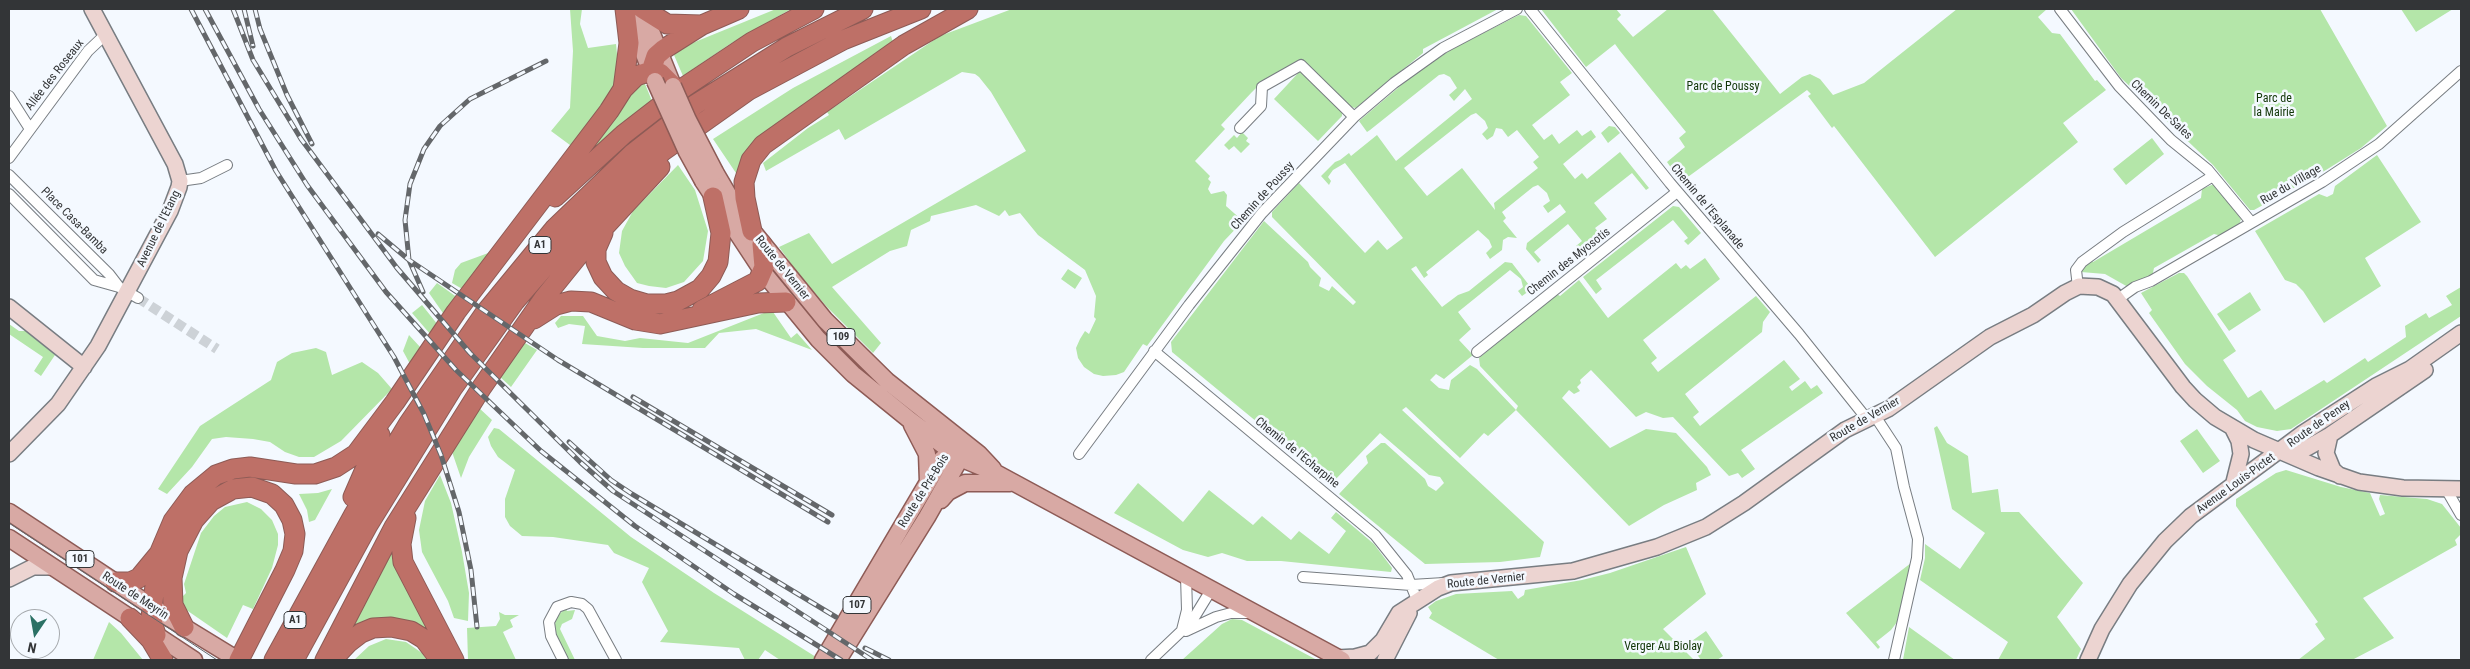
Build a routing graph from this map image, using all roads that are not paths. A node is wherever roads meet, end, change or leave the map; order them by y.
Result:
1 (92, 9) edge
2 (626, 9) edge
3 (642, 9) edge
4 (739, 9) edge
5 (814, 9) edge
6 (864, 9) edge
7 (920, 9) edge
8 (968, 9) edge
9 (1517, 9) edge
10 (1530, 9) edge
11 (2060, 9) edge
12 (702, 25) junction
13 (106, 34) junction
14 (659, 52) junction
15 (2461, 71) edge
16 (661, 77) junction
17 (623, 89) junction
18 (9, 96) edge
19 (727, 104) junction
20 (1354, 117) junction
21 (1240, 128) dead end
22 (30, 129) junction
23 (9, 158) edge
24 (227, 165) dead end
25 (9, 175) edge
26 (709, 176) junction
27 (2213, 176) junction
28 (180, 180) junction
29 (1677, 192) junction
30 (9, 194) edge
31 (713, 197) junction
32 (611, 220) junction
33 (2251, 222) junction
34 (757, 238) junction
35 (494, 262) junction
36 (763, 272) junction
37 (2078, 287) junction
38 (128, 292) junction
39 (2118, 299) junction
40 (786, 302) junction
41 (9, 307) edge
42 (684, 319) junction
43 (526, 326) junction
44 (2461, 333) edge
45 (2461, 345) edge
46 (1154, 352) junction
47 (1477, 352) dead end
48 (84, 367) junction
49 (395, 402) junction
50 (1871, 418) junction
51 (910, 421) junction
52 (2233, 428) junction
53 (2330, 436) junction
54 (957, 450) junction
55 (2280, 452) junction
56 (9, 454) edge
57 (1079, 454) dead end
58 (2342, 477) junction
59 (928, 482) junction
60 (2234, 482) junction
61 (1013, 483) junction
62 (2454, 489) edge
63 (415, 495) junction
64 (9, 512) edge
65 (2461, 515) edge
66 (927, 518) junction
67 (9, 538) edge
68 (159, 554) junction
69 (52, 567) junction
70 (1186, 576) junction
71 (1303, 577) dead end
72 (9, 579) edge
73 (317, 580) junction
74 (115, 582) junction
75 (1451, 583) junction
76 (1411, 585) junction
77 (1211, 590) junction
78 (1416, 600) junction
79 (152, 606) junction
80 (1255, 613) junction
81 (130, 618) junction
82 (184, 627) junction
83 (1181, 634) junction
84 (156, 636) junction
85 (1339, 659) edge
86 (163, 660) edge
87 (194, 660) edge
88 (239, 660) edge
89 (274, 660) edge
90 (294, 660) edge
91 (325, 660) edge
92 (332, 660) edge
93 (440, 660) edge
94 (454, 660) edge
95 (563, 660) edge
96 (616, 660) edge
97 (823, 660) edge
98 (838, 660) edge
99 (1151, 660) edge
100 (1385, 660) edge
101 (1894, 660) edge
102 (2088, 660) edge

1 - 13 street, Avenue de l'Etang
2 - 16 main road, 109
2 - 17 highway
3 - 12 highway
3 - 14 main road
4 - 12 highway
5 - 35 highway
6 - 73 highway, A1
7 - 19 highway, A1
8 - 34 highway
9 - 20 street, Chemin de Poussy
10 - 29 street, Chemin de l'Esplanade
11 - 27 street, Chemin De-Sales
12 - 14 highway
13 - 22 street, Allée des Roseaux
13 - 28 street, Avenue de l'Etang
14 - 16 highway
15 - 33 street, Rue du Village
16 - 17 highway
16 - 26 main road, 109, bridge
17 - 35 highway
18 - 22 street
19 - 32 highway
19 - 90 highway, A1
20 - 21 street
20 - 46 street, Chemin de Poussy
22 - 23 street, Allée des Roseaux
24 - 28 street
25 - 38 street, Place Casa-Bamba
26 - 31 main road, Route de Vernier / 109
26 - 34 main road, Route de Vernier / 109
27 - 33 street, Chemin De-Sales
27 - 37 street
28 - 38 street, Avenue de l'Etang
29 - 47 street, Chemin des Myosotis
29 - 50 street, Chemin de l'Esplanade
30 - 38 street
31 - 32 highway
31 - 36 main road, Route de Vernier / 109
32 - 43 highway
33 - 39 street, Rue du Village
34 - 36 highway
34 - 54 main road, Route de Vernier / 109
35 - 49 highway
36 - 40 main road, Route de Vernier / 109
36 - 42 highway
37 - 39 street
37 - 50 street, Route de Vernier
38 - 48 street, Avenue de l'Etang
39 - 52 street
40 - 42 highway
40 - 51 main road, Route de Vernier / 109
41 - 48 street
42 - 43 highway
43 - 63 highway
44 - 55 street, Route de Peney
45 - 53 street, Route de Peney
46 - 57 street, Chemin de Poussy
46 - 76 street, Chemin de l'Echarpine
48 - 56 street, Avenue de l'Etang
49 - 68 highway
49 - 73 highway
50 - 75 street, Route de Vernier
50 - 101 street, Chemin de l'Esplanade
51 - 54 main road, Route de Vernier / 109
51 - 59 main road
52 - 55 street
52 - 60 street
53 - 55 street, Route de Peney
53 - 58 street
54 - 59 main road, Route de Pré-Bois / 107
54 - 61 main road, Route de Vernier / 109
54 - 66 main road, Route de Pré-Bois / 107
55 - 58 street
55 - 60 street, Avenue Louis-Pictet
58 - 62 street
59 - 66 main road
59 - 97 main road, Route de Pré-Bois / 107
60 - 102 street, Avenue Louis-Pictet
61 - 66 main road
61 - 70 main road, Route de Vernier / 109
62 - 65 street
63 - 91 highway
63 - 94 highway
64 - 74 main road, Route de Meyrin / 101
66 - 98 main road, Route de Pré-Bois / 107
67 - 69 main road, Route de Meyrin / 101
68 - 74 highway
68 - 79 highway
69 - 72 street
69 - 81 main road, Route de Meyrin / 101
70 - 77 main road, Route de Vernier / 109
70 - 83 street
71 - 76 street
73 - 89 highway, A1
74 - 79 main road, Route de Meyrin / 101
75 - 76 street
75 - 78 street, Route de Vernier
76 - 78 street, Chemin de l'Echarpine
77 - 80 main road, Route de Vernier / 109
77 - 83 street
78 - 85 street, Route de Vernier
78 - 100 street
79 - 82 main road, Route de Meyrin / 101
79 - 84 highway
80 - 83 street
80 - 85 main road, Route de Vernier / 109
81 - 84 main road, Route de Meyrin / 101
81 - 86 highway
82 - 88 main road, Route de Meyrin / 101
82 - 88 highway
83 - 99 street
84 - 87 main road, Route de Meyrin / 101
92 - 93 highway
95 - 96 street

